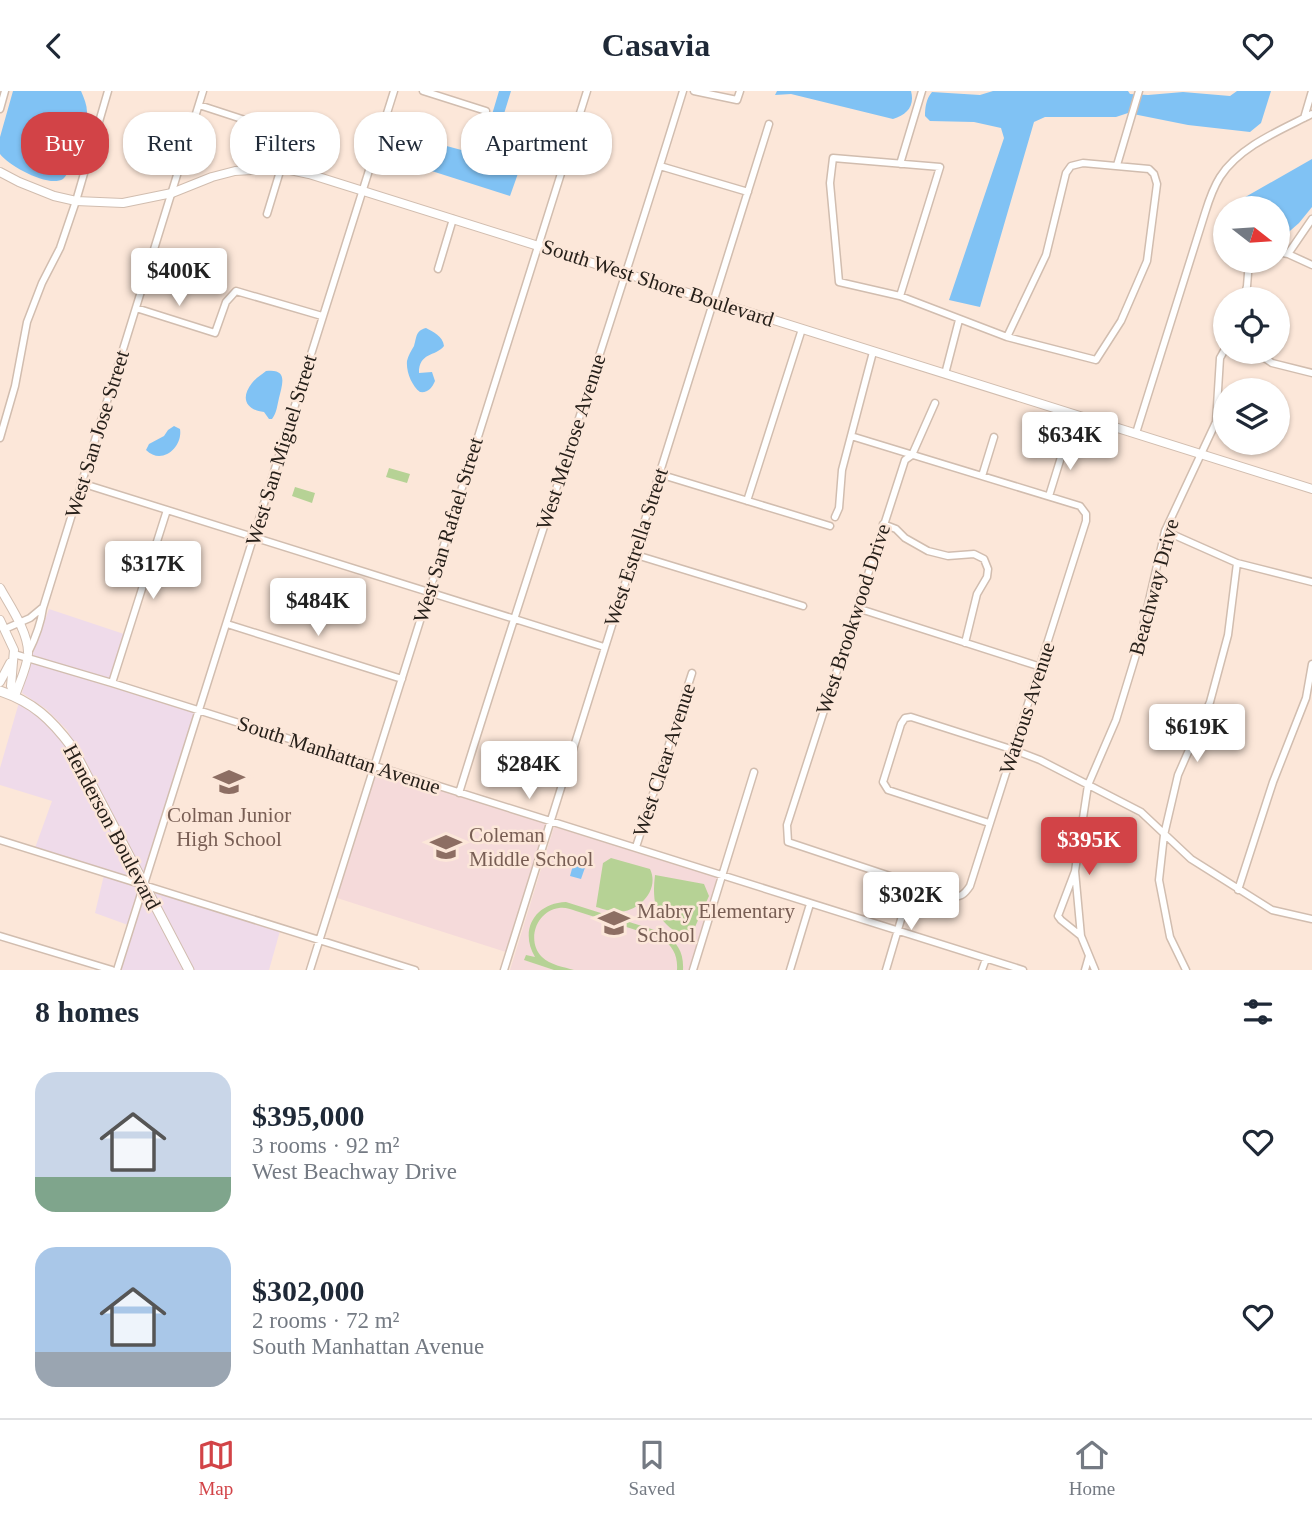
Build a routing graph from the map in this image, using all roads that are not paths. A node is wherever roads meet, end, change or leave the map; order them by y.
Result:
1 (5, 91) edge
2 (108, 91) edge
3 (203, 91) edge
4 (394, 91) edge
5 (423, 91) edge
6 (587, 91) edge
7 (683, 91) edge
8 (694, 91) edge
9 (740, 91) edge
10 (922, 91) edge
11 (1312, 91) edge
12 (1139, 92) edge
13 (199, 105) junction
14 (0, 109) edge
15 (486, 111) dead end
16 (580, 112) edge
17 (1312, 114) edge
18 (230, 115) edge
19 (1304, 118) junction
20 (769, 124) dead end
21 (900, 164) junction
22 (1117, 165) junction
23 (660, 166) junction
24 (0, 172) edge
25 (230, 172) edge
26 (279, 175) edge
27 (312, 175) edge
28 (560, 175) edge
29 (363, 190) junction
30 (748, 192) junction
31 (172, 193) junction
32 (76, 201) junction
33 (267, 214) dead end
34 (453, 219) junction
35 (1312, 219) edge
36 (538, 245) junction
37 (1290, 251) edge
38 (1290, 255) edge
39 (1312, 265) edge
40 (438, 269) dead end
41 (626, 273) junction
42 (900, 296) junction
43 (714, 300) junction
44 (136, 308) junction
45 (322, 316) junction
46 (959, 320) junction
47 (802, 328) junction
48 (1007, 337) junction
49 (873, 352) junction
50 (1220, 364) edge
51 (1276, 364) edge
52 (1312, 373) edge
53 (945, 374) junction
54 (935, 403) dead end
55 (1136, 433) junction
56 (851, 436) junction
57 (994, 437) dead end
58 (0, 438) edge
59 (1066, 441) dead end
60 (1200, 453) junction
61 (912, 455) junction
62 (659, 474) junction
63 (982, 476) junction
64 (81, 483) junction
65 (1312, 489) edge
66 (1049, 496) junction
67 (747, 501) junction
68 (167, 510) junction
69 (835, 517) dead end
70 (883, 524) junction
71 (830, 526) dead end
72 (1165, 531) junction
73 (254, 537) junction
74 (633, 554) junction
75 (1237, 563) junction
76 (1312, 582) edge
77 (0, 588) edge
78 (429, 592) junction
79 (803, 607) dead end
80 (43, 608) junction
81 (857, 608) junction
82 (513, 618) junction
83 (0, 620) edge
84 (19, 623) junction
85 (227, 624) junction
86 (5, 629) junction
87 (965, 643) junction
88 (604, 647) junction
89 (14, 654) junction
90 (28, 655) junction
91 (1312, 664) edge
92 (1041, 667) junction
93 (692, 673) dead end
94 (402, 679) junction
95 (0, 682) edge
96 (112, 683) junction
97 (0, 691) edge
98 (15, 696) junction
99 (199, 711) junction
100 (1014, 750) junction
101 (375, 766) junction
102 (754, 772) dead end
103 (1087, 785) junction
104 (459, 793) junction
105 (551, 822) junction
106 (989, 823) junction
107 (1164, 835) junction
108 (0, 840) edge
109 (636, 847) junction
110 (1075, 871) junction
111 (723, 875) junction
112 (912, 884) junction
113 (144, 885) junction
114 (933, 890) junction
115 (1238, 890) junction
116 (810, 904) junction
117 (905, 906) junction
118 (1312, 919) edge
119 (898, 931) junction
120 (0, 936) edge
121 (1081, 936) junction
122 (320, 939) junction
123 (1089, 956) junction
124 (986, 959) junction
125 (112, 970) edge
126 (117, 970) edge
127 (189, 970) edge
128 (310, 970) edge
129 (415, 970) edge
130 (504, 970) edge
131 (693, 970) edge
132 (790, 970) edge
133 (886, 970) edge
134 (982, 970) edge
135 (1023, 970) edge
136 (1085, 970) edge
137 (1095, 970) edge
138 (1186, 970) edge

1 - 14 street
2 - 32 street
3 - 13 street, West San Jose Street
4 - 29 street, West San Miguel Street
5 - 15 street
6 - 16 street, West San Rafael Street
7 - 23 street, West Melrose Avenue
8 - 9 street
10 - 21 street
11 - 19 street
12 - 22 street
13 - 18 street
13 - 31 street, West San Jose Street
17 - 19 street
19 - 55 street
20 - 30 street, West Estrella Street
21 - 42 street
21 - 42 street
22 - 48 street
22 - 48 street
23 - 30 street
23 - 41 street, West Melrose Avenue
24 - 32 street, South West Shore Boulevard
25 - 31 street, South West Shore Boulevard
26 - 33 street
27 - 29 street, South West Shore Boulevard
28 - 36 street, West San Rafael Street
29 - 34 street, South West Shore Boulevard
29 - 45 street, West San Miguel Street
30 - 43 street, West Estrella Street
31 - 32 street, South West Shore Boulevard
31 - 44 street, West San Jose Street
32 - 58 street
34 - 36 street, South West Shore Boulevard
34 - 40 street
35 - 37 street
36 - 41 street, South West Shore Boulevard
36 - 78 street, West San Rafael Street
38 - 39 street
41 - 43 street, South West Shore Boulevard
41 - 82 street, West Melrose Avenue
42 - 46 street
43 - 47 street, South West Shore Boulevard
43 - 62 street, West Estrella Street
44 - 45 street
44 - 64 street, West San Jose Street
45 - 73 street, West San Miguel Street
46 - 48 street
46 - 53 street
47 - 49 street, South West Shore Boulevard
47 - 67 street
49 - 53 street, South West Shore Boulevard
49 - 56 street
50 - 60 street, Beachway Drive
51 - 52 street
53 - 55 street, South West Shore Boulevard
54 - 61 street, West Brookwood Drive
55 - 60 street, South West Shore Boulevard
56 - 61 street
56 - 69 street
57 - 63 street
59 - 66 street
60 - 65 street, South West Shore Boulevard
60 - 72 street, Beachway Drive
61 - 63 street
61 - 70 street, West Brookwood Drive
62 - 67 street
62 - 74 street, West Estrella Street
63 - 66 street
64 - 68 street
64 - 80 street, West San Jose Street
66 - 92 street, Watrous Avenue
67 - 71 street
68 - 73 street
68 - 96 street
70 - 81 street, West Brookwood Drive
70 - 87 street
72 - 75 street
72 - 103 street, Beachway Drive
73 - 78 street
73 - 85 street, West San Miguel Street
74 - 79 street
74 - 88 street, West Estrella Street
75 - 76 street
75 - 107 street
77 - 84 street
78 - 82 street
78 - 94 street, West San Rafael Street
80 - 84 street
80 - 90 street, West San Jose Street
81 - 87 street
81 - 112 street, West Brookwood Drive
82 - 88 street
82 - 104 street, West Melrose Avenue
83 - 86 street
84 - 86 street
84 - 90 street
85 - 94 street
85 - 99 street, West San Miguel Street
86 - 89 street
87 - 92 street
88 - 105 street, West Estrella Street
89 - 90 street, South Manhattan Avenue
89 - 95 street
89 - 98 street
90 - 96 street, South Manhattan Avenue
90 - 98 street, West San Jose Street
91 - 115 street
92 - 100 street, Watrous Avenue
93 - 109 street, West Clear Avenue
94 - 101 street, West San Rafael Street
96 - 99 street, South Manhattan Avenue
97 - 98 main road
98 - 113 main road, Henderson Boulevard
99 - 101 street, South Manhattan Avenue
99 - 113 street, West San Miguel Street
100 - 103 street
100 - 106 street, Watrous Avenue
100 - 106 street
101 - 104 street, South Manhattan Avenue
101 - 122 street, West San Rafael Street
102 - 111 street
103 - 107 street
103 - 110 street, Beachway Drive
104 - 105 street, South Manhattan Avenue
105 - 109 street, South Manhattan Avenue
105 - 130 street, West Estrella Street
106 - 114 street, Watrous Avenue
107 - 115 street
107 - 138 street
108 - 113 street
109 - 111 street, South Manhattan Avenue
110 - 121 street
110 - 121 street
111 - 116 street, South Manhattan Avenue
111 - 131 street
112 - 114 street
112 - 117 street
113 - 122 street
113 - 126 street, West San Miguel Street
113 - 127 main road, Henderson Boulevard
114 - 117 street
115 - 118 street
116 - 119 street, South Manhattan Avenue
116 - 132 street
117 - 119 street
119 - 124 street, South Manhattan Avenue
119 - 133 street
120 - 125 street
121 - 123 street
122 - 128 street, West San Rafael Street
122 - 129 street
123 - 136 street
123 - 137 street
124 - 134 street
124 - 135 street, South Manhattan Avenue

